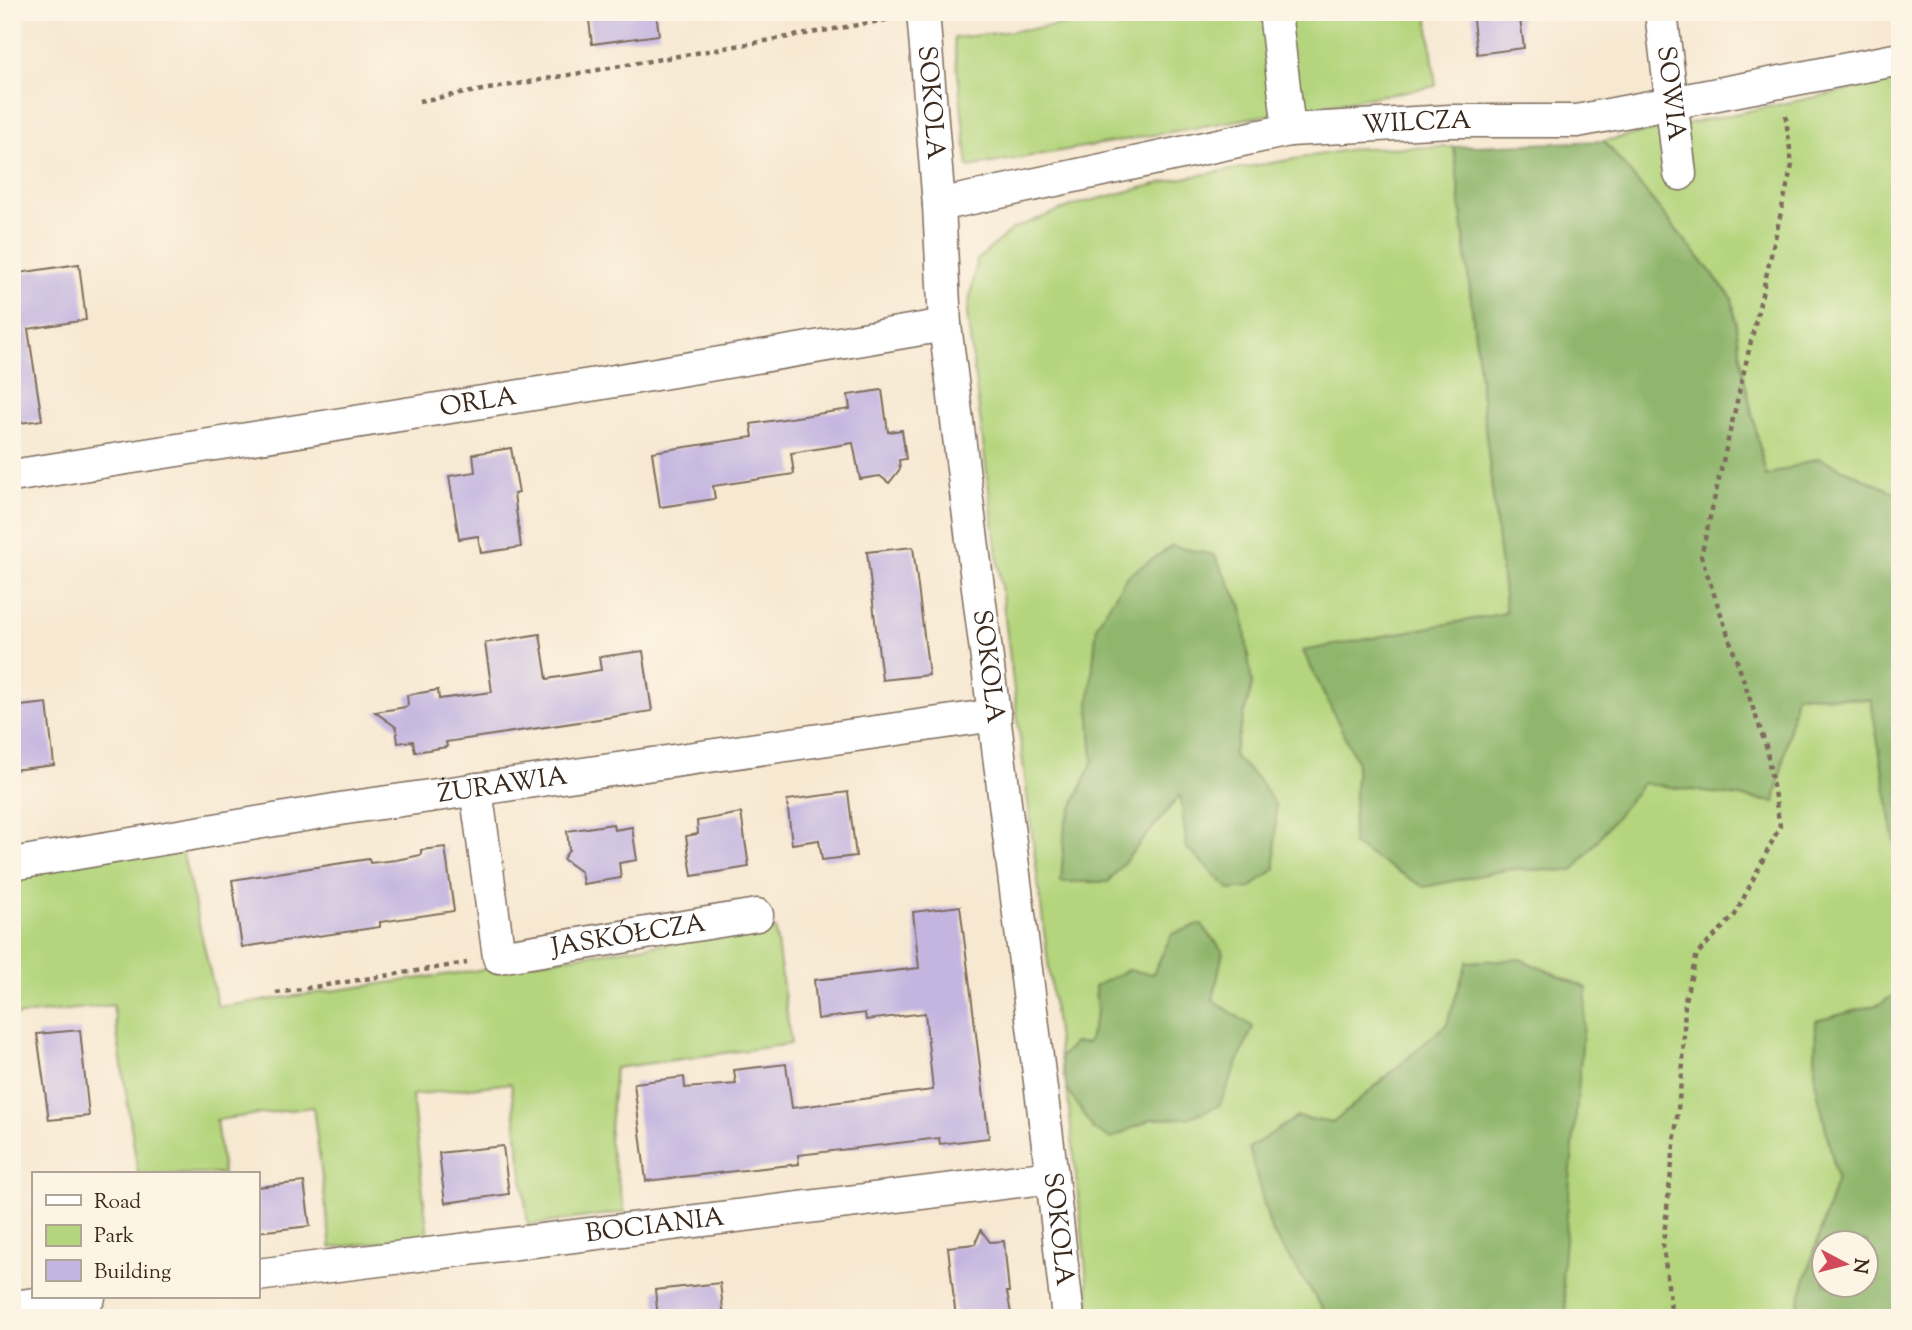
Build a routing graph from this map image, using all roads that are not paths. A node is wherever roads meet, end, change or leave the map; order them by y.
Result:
1 (1275, 12) edge
2 (1661, 12) edge
3 (923, 13) edge
4 (1900, 60) edge
5 (1671, 104) junction
6 (1289, 130) junction
7 (1680, 174) dead end
8 (939, 205) junction
9 (945, 325) junction
10 (12, 475) edge
11 (995, 715) junction
12 (476, 789) junction
13 (12, 864) edge
14 (757, 915) dead end
15 (1052, 1177) junction
16 (259, 1275) edge
17 (81, 1298) edge
18 (12, 1307) edge
19 (1068, 1318) edge

1 - 6 street
2 - 5 street, SOWIA
3 - 8 street, SOKOLA
4 - 5 street, WILCZA
5 - 6 street, WILCZA
5 - 7 street, SOWIA
6 - 8 street, WILCZA
8 - 9 street, SOKOLA
9 - 10 street, ORLA
9 - 11 street, SOKOLA
11 - 12 street, ŻURAWIA
11 - 15 street, SOKOLA
12 - 13 street, ŻURAWIA
12 - 14 street, JASKÓŁCZA
15 - 16 street, BOCIANIA
15 - 19 street, SOKOLA
17 - 18 street

